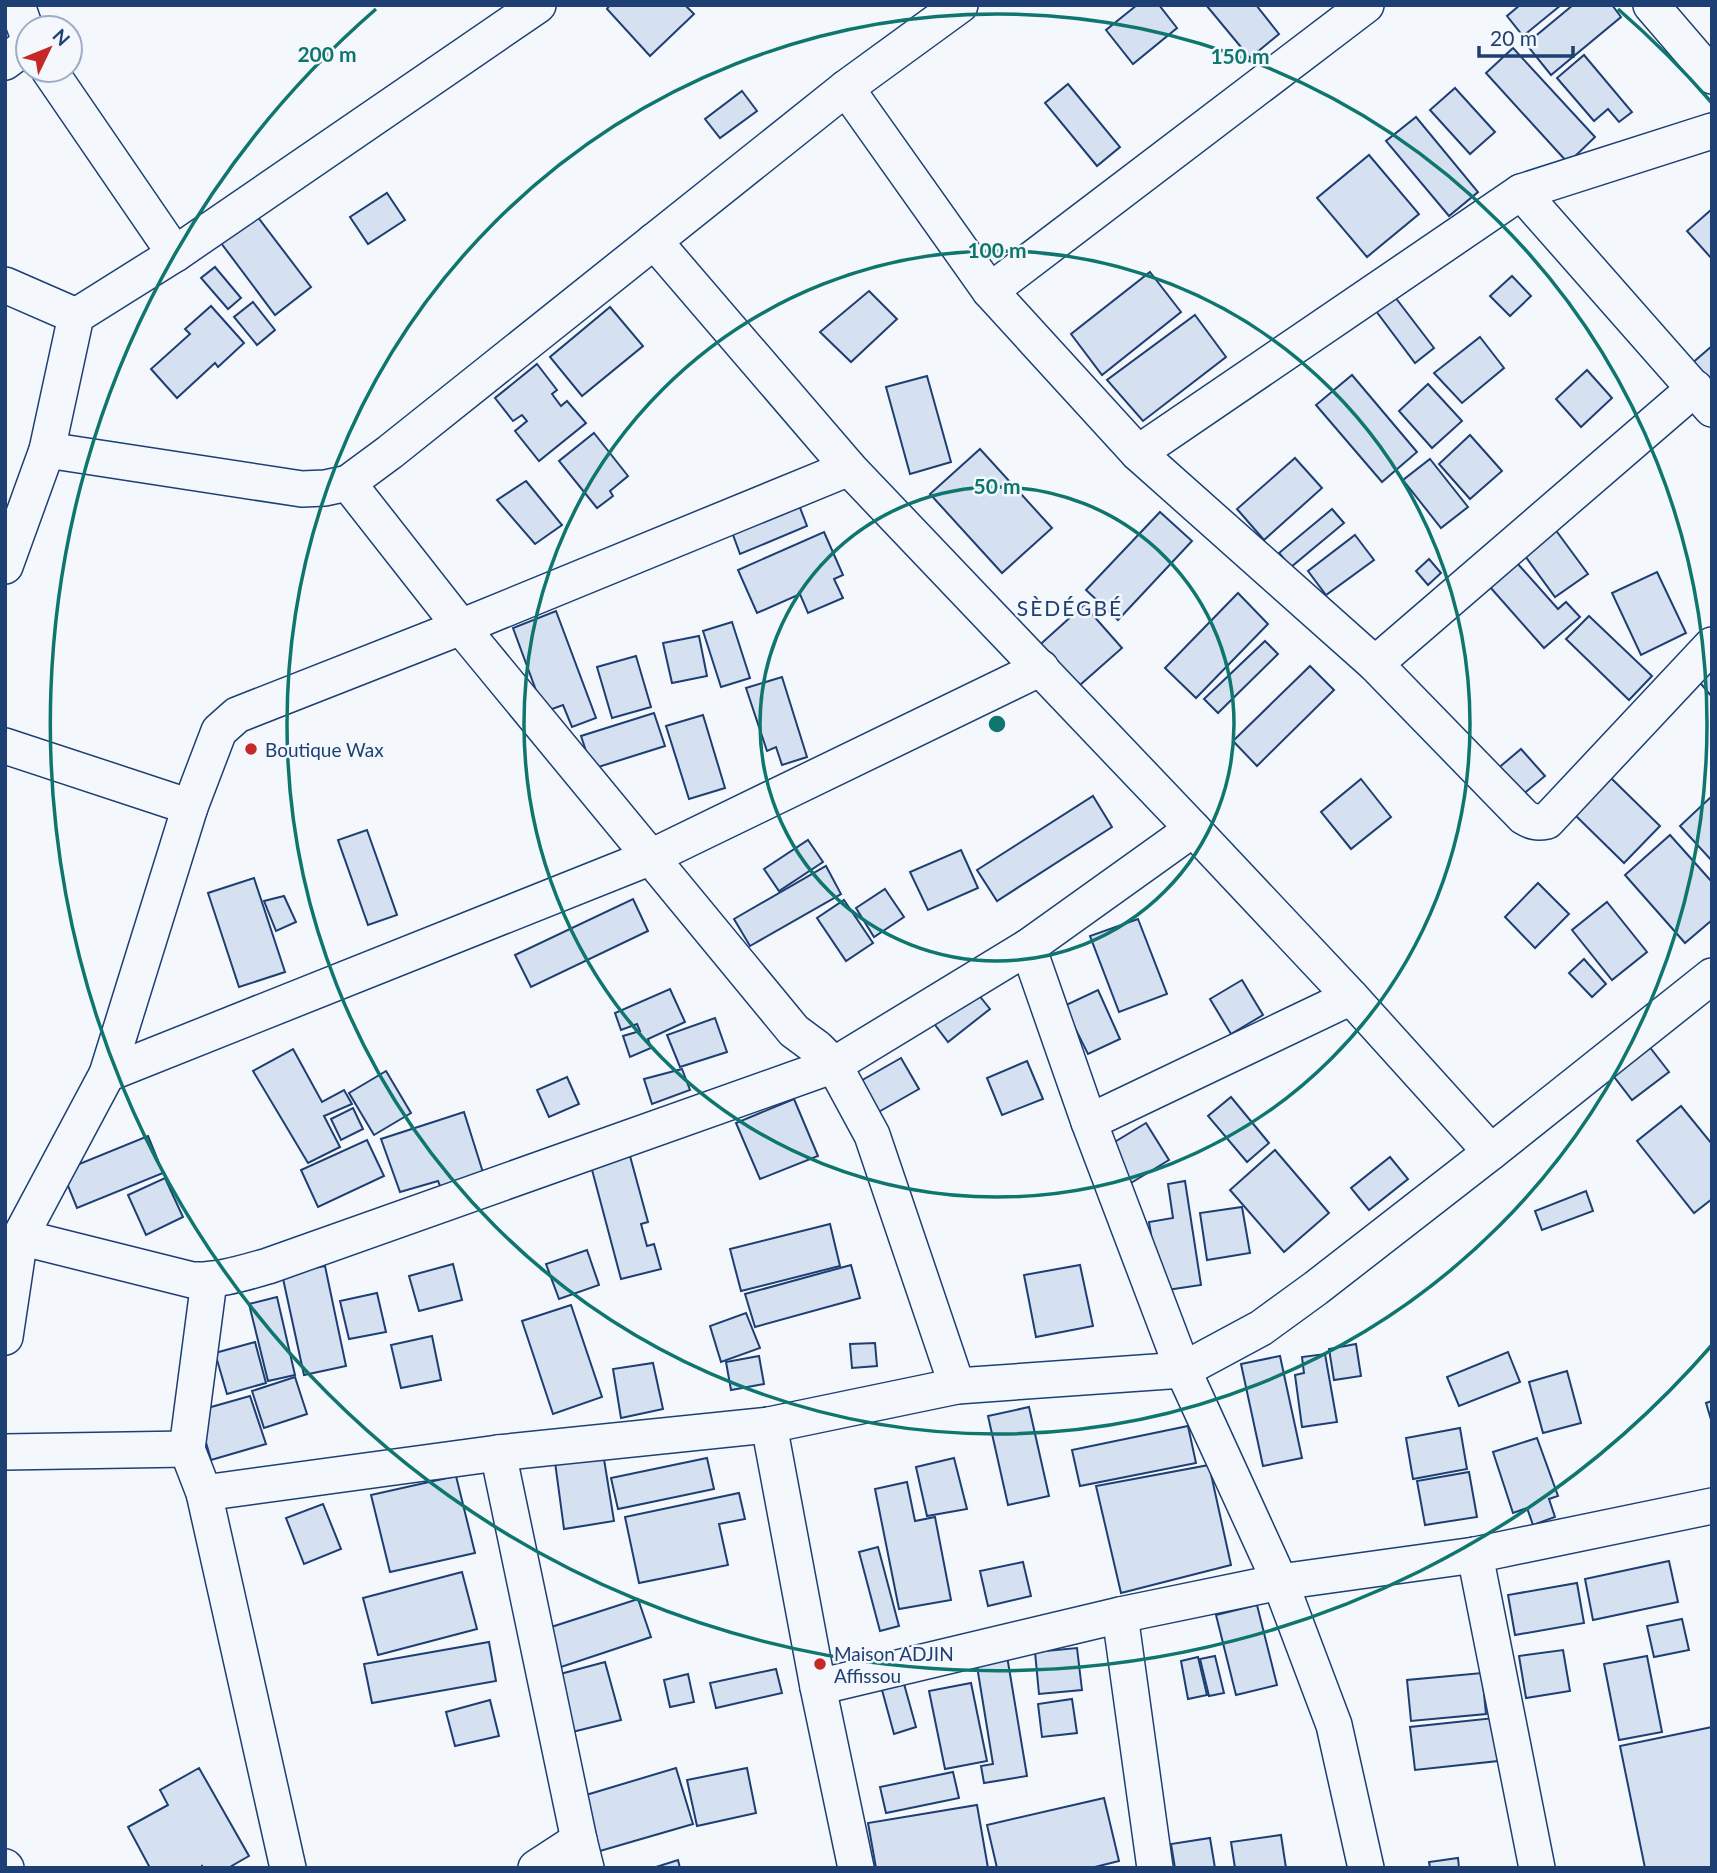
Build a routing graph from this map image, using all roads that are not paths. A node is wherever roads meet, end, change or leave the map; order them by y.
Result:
1 (538, 5) edge
2 (960, 5) edge
3 (1366, 5) edge
4 (1651, 5) edge
5 (1712, 76) edge
6 (59, 84) edge
7 (846, 88) junction
8 (1712, 131) edge
9 (1521, 192) junction
10 (654, 241) junction
11 (175, 254) junction
12 (5, 285) edge
13 (990, 291) junction
14 (76, 316) junction
15 (1703, 399) edge
16 (47, 450) junction
17 (1138, 453) junction
18 (849, 468) junction
19 (348, 483) junction
20 (5, 566) edge
21 (461, 627) junction
22 (1712, 645) edge
23 (1374, 664) junction
24 (1041, 668) junction
25 (5, 746) edge
26 (190, 807) junction
27 (1193, 829) junction
28 (650, 857) junction
29 (1028, 947) junction
30 (1712, 976) edge
31 (1351, 997) junction
32 (834, 1065) junction
33 (107, 1074) junction
34 (1089, 1122) junction
35 (1491, 1152) junction
36 (20, 1237) junction
37 (209, 1281) junction
38 (5, 1337) edge
39 (1183, 1370) junction
40 (957, 1386) junction
41 (769, 1425) junction
42 (187, 1449) junction
43 (5, 1452) edge
44 (498, 1452) junction
45 (204, 1493) junction
46 (1712, 1506) edge
47 (1475, 1555) junction
48 (1280, 1582) junction
49 (1120, 1615) junction
50 (818, 1687) junction
51 (582, 1854) edge
52 (288, 1868) edge
53 (536, 1868) edge
54 (856, 1868) edge
55 (1155, 1868) edge
56 (1366, 1868) edge
57 (1537, 1868) edge

1 - 11 street
2 - 7 street
3 - 13 street
4 - 5 street
6 - 11 street
7 - 10 street
7 - 13 street
8 - 9 street
9 - 15 street
9 - 17 street
10 - 18 street
10 - 19 street
11 - 14 street
12 - 14 street
13 - 17 street
14 - 16 street
15 - 23 street
16 - 19 street
16 - 20 street
17 - 23 street
18 - 21 street
18 - 24 street
19 - 21 street
21 - 26 street
21 - 28 street
22 - 23 street
24 - 27 street
24 - 28 street
25 - 26 street
26 - 33 street
27 - 29 street
27 - 31 street
28 - 32 street
28 - 33 street
29 - 32 street
29 - 34 street
30 - 35 street
31 - 34 street
31 - 35 street
32 - 37 street
32 - 40 street
33 - 36 street
34 - 39 street
35 - 39 street
36 - 37 street
36 - 38 street
37 - 42 street
39 - 40 street
39 - 48 street
40 - 41 street
41 - 44 street
41 - 50 street
42 - 43 street
42 - 45 street
44 - 45 street
44 - 51 street
45 - 52 street
46 - 47 street
47 - 48 street
47 - 57 street
48 - 49 street
48 - 56 street
49 - 50 street
49 - 55 street
50 - 54 street
51 - 53 street

